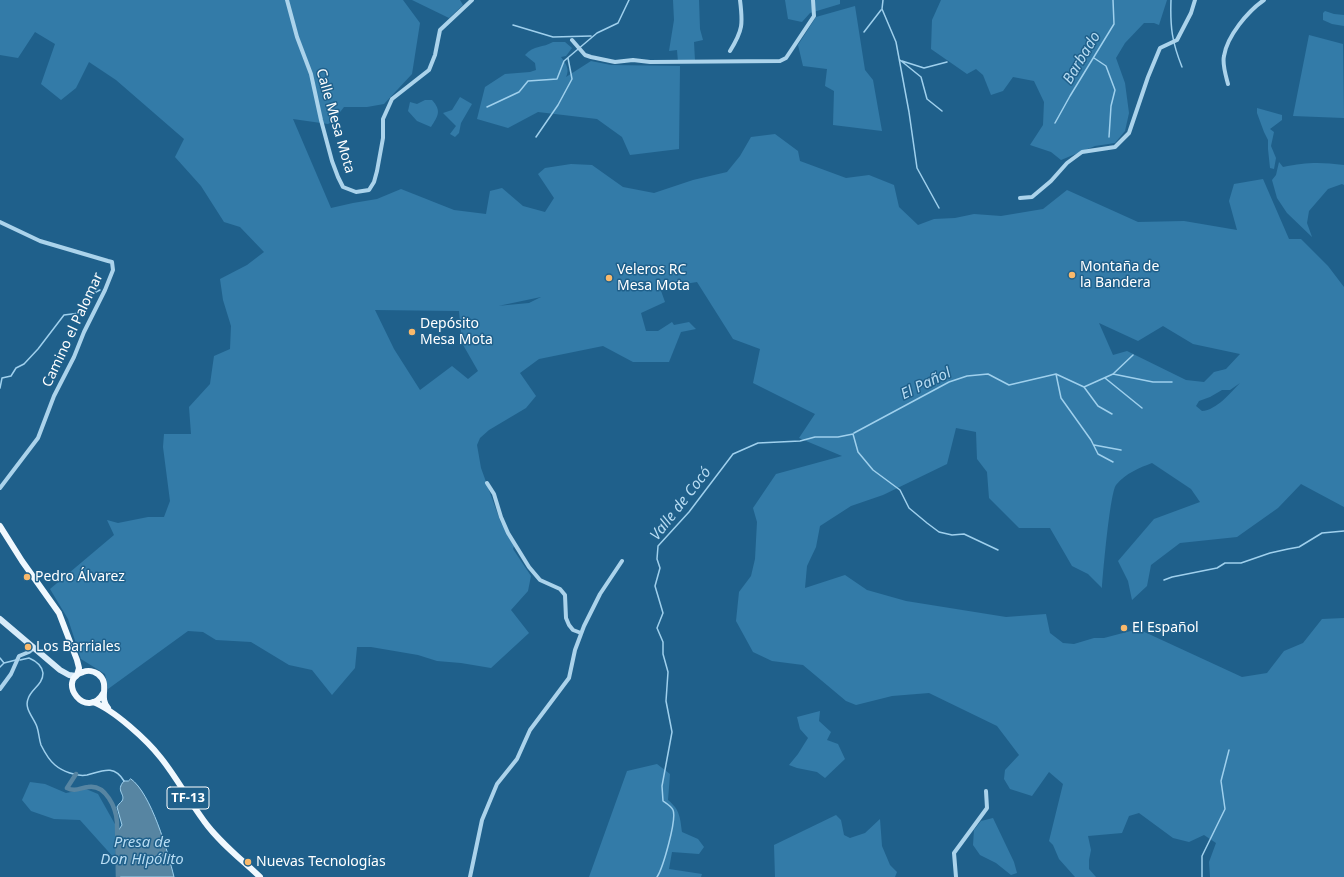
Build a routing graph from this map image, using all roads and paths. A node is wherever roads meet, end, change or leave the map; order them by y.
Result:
1 (287, 0) edge
2 (472, 0) edge
3 (740, 0) edge
4 (813, 0) edge
5 (1195, 0) edge
6 (1264, 0) edge
7 (572, 40) dead end
8 (730, 51) dead end
9 (1228, 84) dead end
10 (1020, 198) dead end
11 (0, 222) edge
12 (488, 483) dead end
13 (0, 488) edge
14 (0, 526) edge
15 (622, 561) dead end
16 (0, 619) edge
17 (581, 633) junction
18 (34, 648) junction
19 (77, 660) junction
20 (60, 670) junction
21 (88, 671) junction
22 (77, 676) junction
23 (72, 685) junction
24 (0, 689) edge
25 (104, 692) junction
26 (93, 702) junction
27 (110, 711) junction
28 (986, 791) dead end
29 (260, 877) edge
30 (470, 877) edge
31 (956, 877) edge

1 - 2 street, Calle Mesa Mota
3 - 8 street
4 - 7 street
5 - 10 street
6 - 9 street
11 - 13 street, Camino el Palomar
12 - 17 street
14 - 19 main road
15 - 17 street
16 - 18 street
17 - 30 street
18 - 20 street
18 - 24 street
19 - 21 main road
19 - 22 main road
20 - 22 street
20 - 23 street
21 - 22 main road
21 - 25 main road
22 - 23 main road
23 - 26 main road, TF-13
25 - 26 main road
25 - 27 main road
26 - 27 main road, TF-13
27 - 29 main road, TF-13
28 - 31 street

